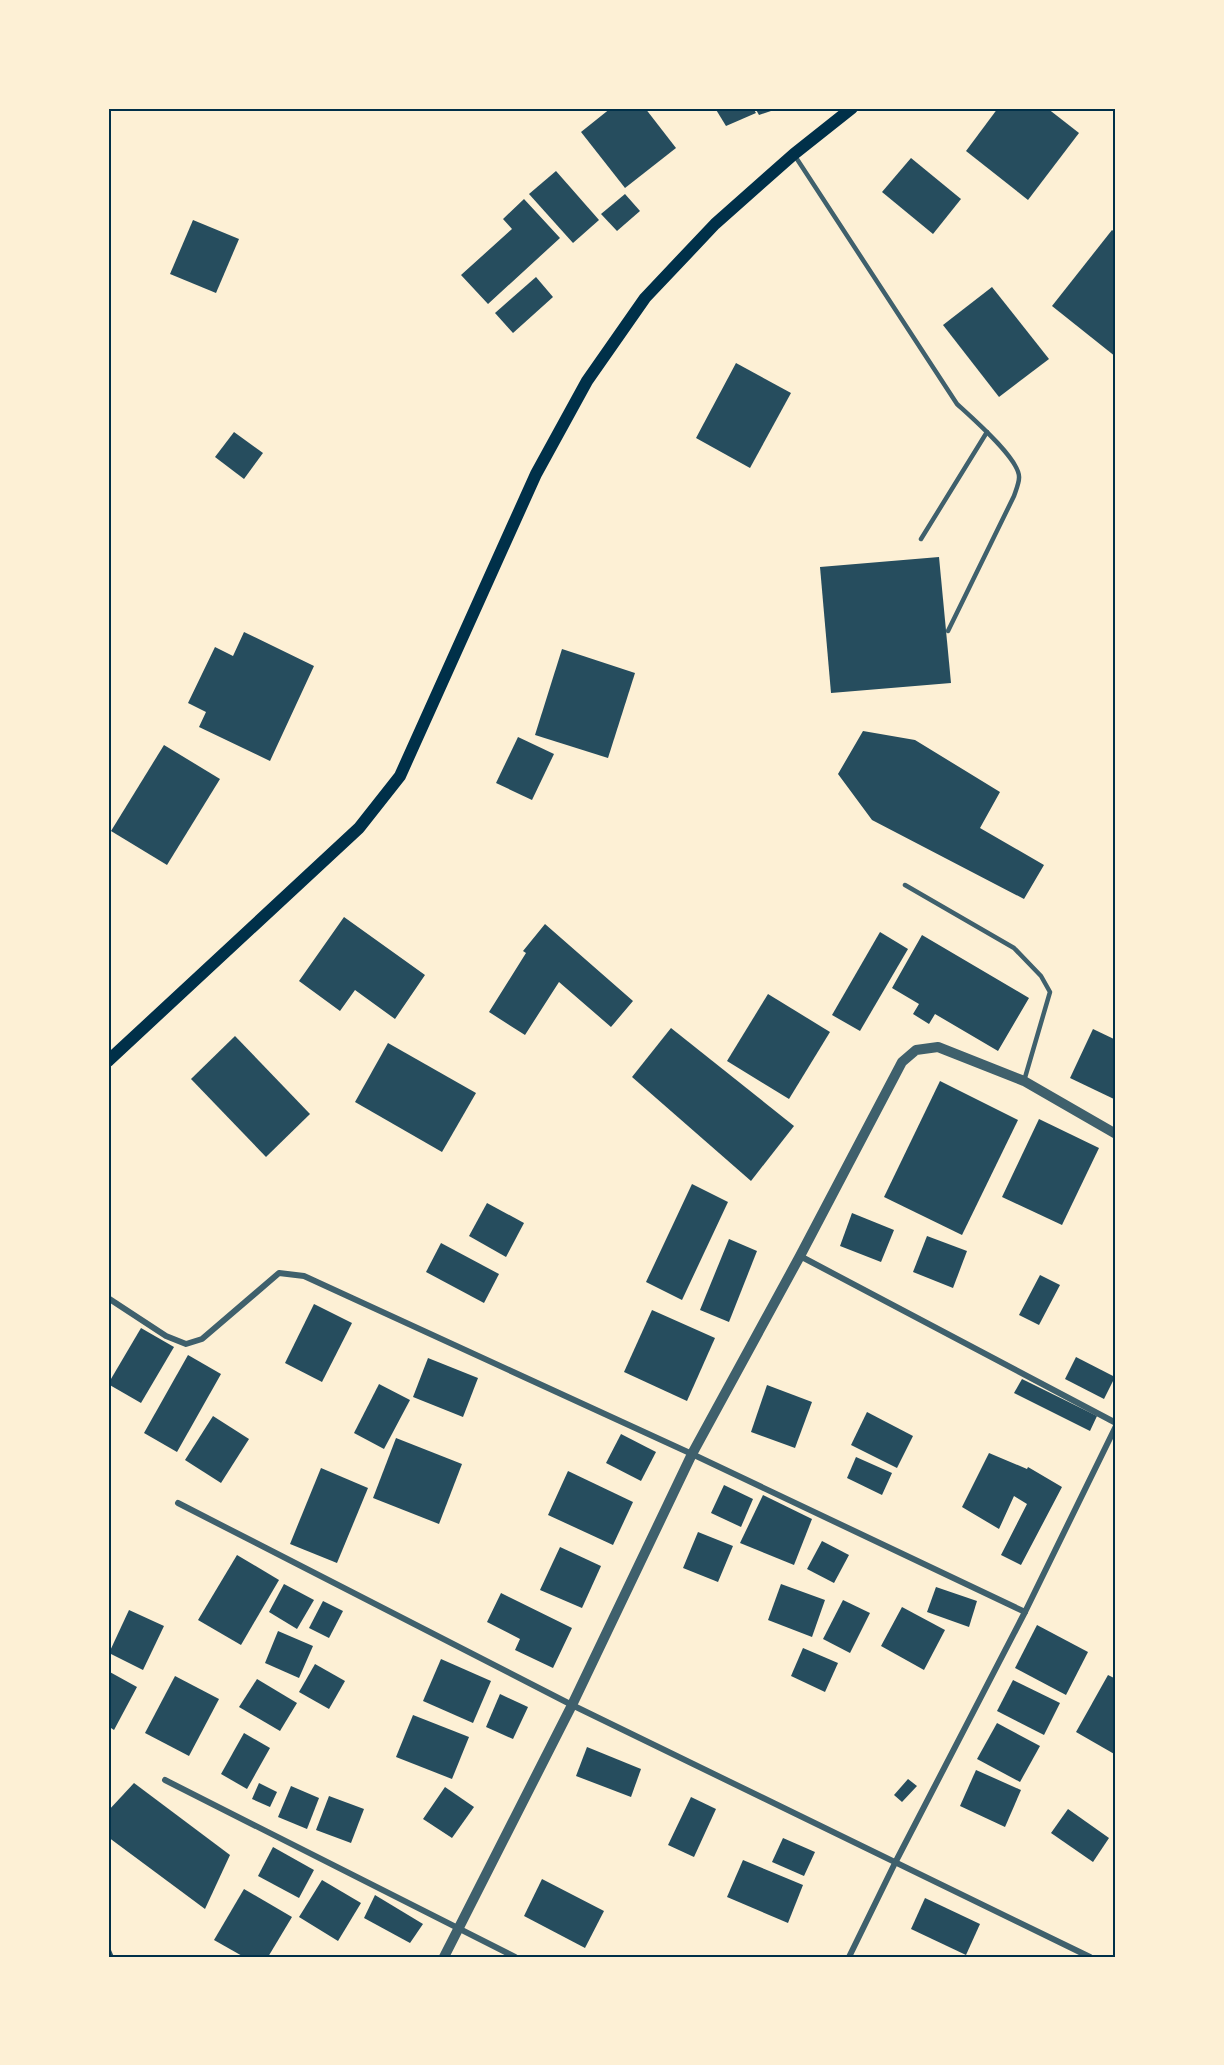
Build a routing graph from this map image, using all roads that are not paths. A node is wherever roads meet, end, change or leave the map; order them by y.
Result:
1 (852, 108) edge
2 (794, 154) junction
3 (987, 432) junction
4 (921, 539) dead end
5 (948, 631) dead end
6 (905, 885) dead end
7 (108, 1061) edge
8 (1024, 1081) junction
9 (1116, 1134) edge
10 (800, 1256) junction
11 (108, 1298) edge
12 (1116, 1424) edge
13 (692, 1454) junction
14 (178, 1503) dead end
15 (1025, 1612) junction
16 (572, 1705) junction
17 (165, 1780) dead end
18 (895, 1863) junction
19 (458, 1929) junction
20 (444, 1957) edge
21 (515, 1957) edge
22 (849, 1957) edge
23 (1090, 1957) edge

1 - 2 main road
2 - 3 lane
2 - 7 main road
3 - 4 lane
3 - 5 lane
6 - 8 lane
8 - 9 street
8 - 10 street
10 - 12 street
10 - 13 street
11 - 13 street
12 - 15 street
13 - 15 street
13 - 16 street
14 - 16 street
15 - 18 street
16 - 18 street
16 - 19 street
17 - 19 street
18 - 22 street
18 - 23 street
19 - 20 street
19 - 21 street

